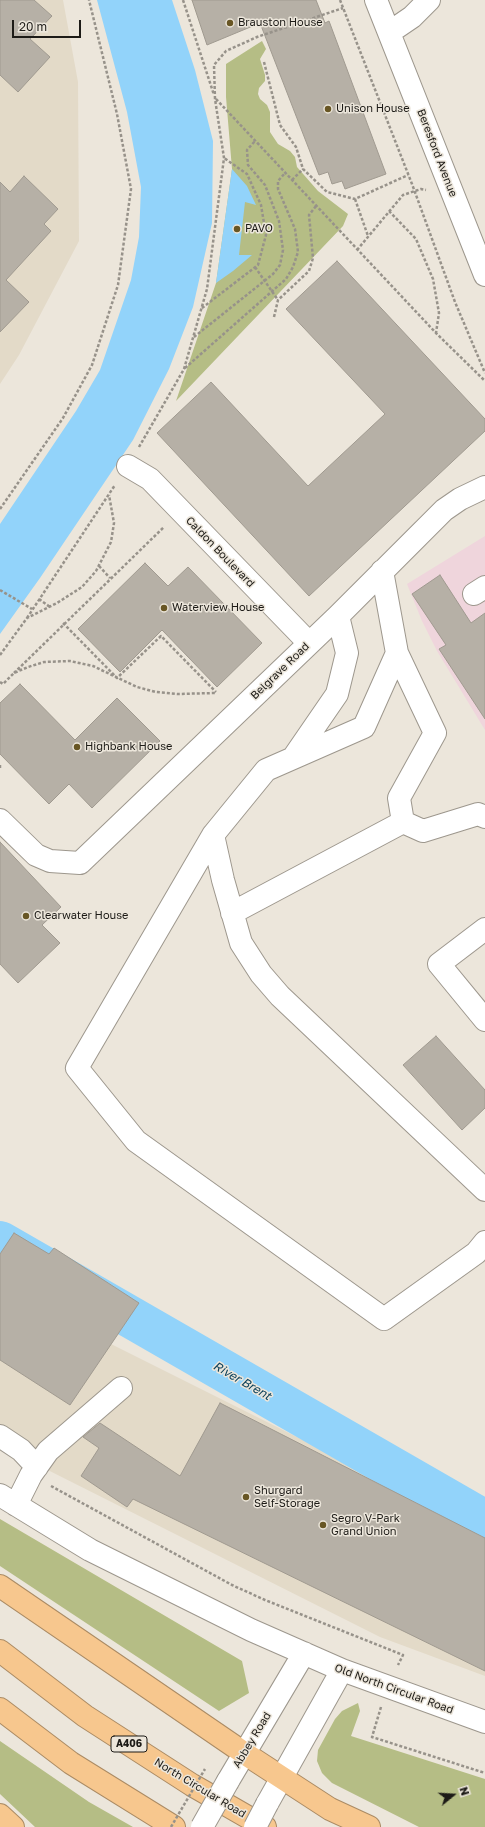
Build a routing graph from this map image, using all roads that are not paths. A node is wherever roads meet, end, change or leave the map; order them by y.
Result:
1 (376, 0) edge
2 (429, 0) edge
3 (390, 32) junction
4 (484, 266) edge
5 (128, 466) road end
6 (485, 487) edge
7 (382, 571) junction
8 (338, 616) junction
9 (308, 643) junction
10 (397, 653) junction
11 (293, 758) junction
12 (485, 817) edge
13 (0, 820) edge
14 (403, 822) junction
15 (213, 834) junction
16 (232, 912) junction
17 (485, 929) edge
18 (485, 1020) edge
19 (485, 1190) edge
20 (485, 1242) edge
21 (121, 1388) dead end
22 (0, 1436) edge
23 (34, 1471) junction
24 (8, 1500) edge
25 (0, 1586) edge
26 (0, 1651) edge
27 (304, 1653) junction
28 (342, 1670) junction
29 (0, 1709) edge
30 (485, 1722) edge
31 (244, 1753) junction
32 (281, 1777) junction
33 (0, 1815) edge
34 (13, 1827) edge
35 (173, 1827) edge
36 (202, 1827) edge
37 (255, 1827) edge
38 (265, 1827) edge
39 (368, 1827) edge

1 - 3 street, Beresford Avenue
2 - 3 street
3 - 4 street, Beresford Avenue
5 - 9 street, Caldon Boulevard
6 - 7 street, Belgrave Road
7 - 8 street, Belgrave Road
7 - 10 street
8 - 9 street, Belgrave Road
8 - 11 street
9 - 13 street, Belgrave Road
10 - 11 street
10 - 14 street
11 - 15 street
12 - 14 street
14 - 16 street
15 - 16 street
15 - 20 street
16 - 19 street
17 - 18 street
21 - 23 street
22 - 23 street
23 - 24 street
24 - 27 street, Old North Circular Road
25 - 31 highway
26 - 38 highway, North Circular Road / A406
27 - 28 street, Old North Circular Road
27 - 31 street, Abbey Road
28 - 30 street, Old North Circular Road
28 - 32 street
29 - 35 highway
31 - 32 highway
31 - 36 street, Abbey Road, bridge
32 - 37 street, bridge
32 - 39 highway
33 - 34 highway

